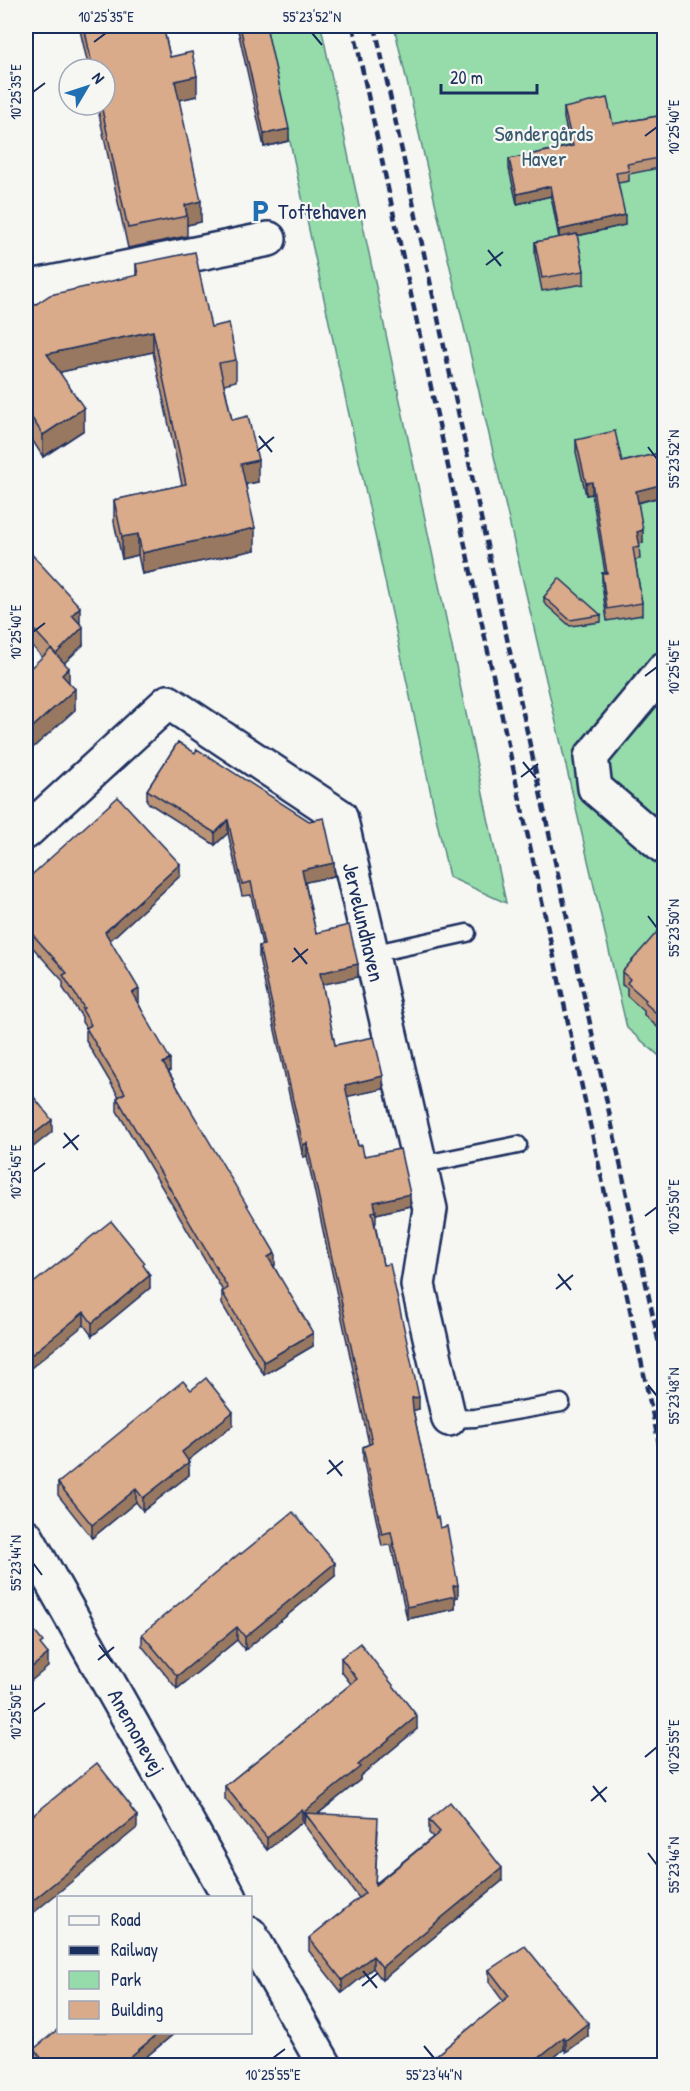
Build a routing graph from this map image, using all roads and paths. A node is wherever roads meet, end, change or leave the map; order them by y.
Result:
1 (268, 239) dead end
2 (26, 288) edge
3 (664, 669) edge
4 (26, 832) edge
5 (664, 847) edge
6 (467, 933) dead end
7 (371, 954) junction
8 (518, 1145) dead end
9 (420, 1165) junction
10 (561, 1403) dead end
11 (449, 1419) joint
12 (26, 1536) edge
13 (229, 1896) edge
14 (252, 1938) edge
15 (325, 2066) edge

1 - 2 street
3 - 5 street
4 - 7 street, Jervelundhaven
6 - 7 lane
7 - 9 street, Jervelundhaven
8 - 9 lane
9 - 11 street, Jervelundhaven
10 - 11 lane
12 - 13 street, Anemonevej
14 - 15 street

